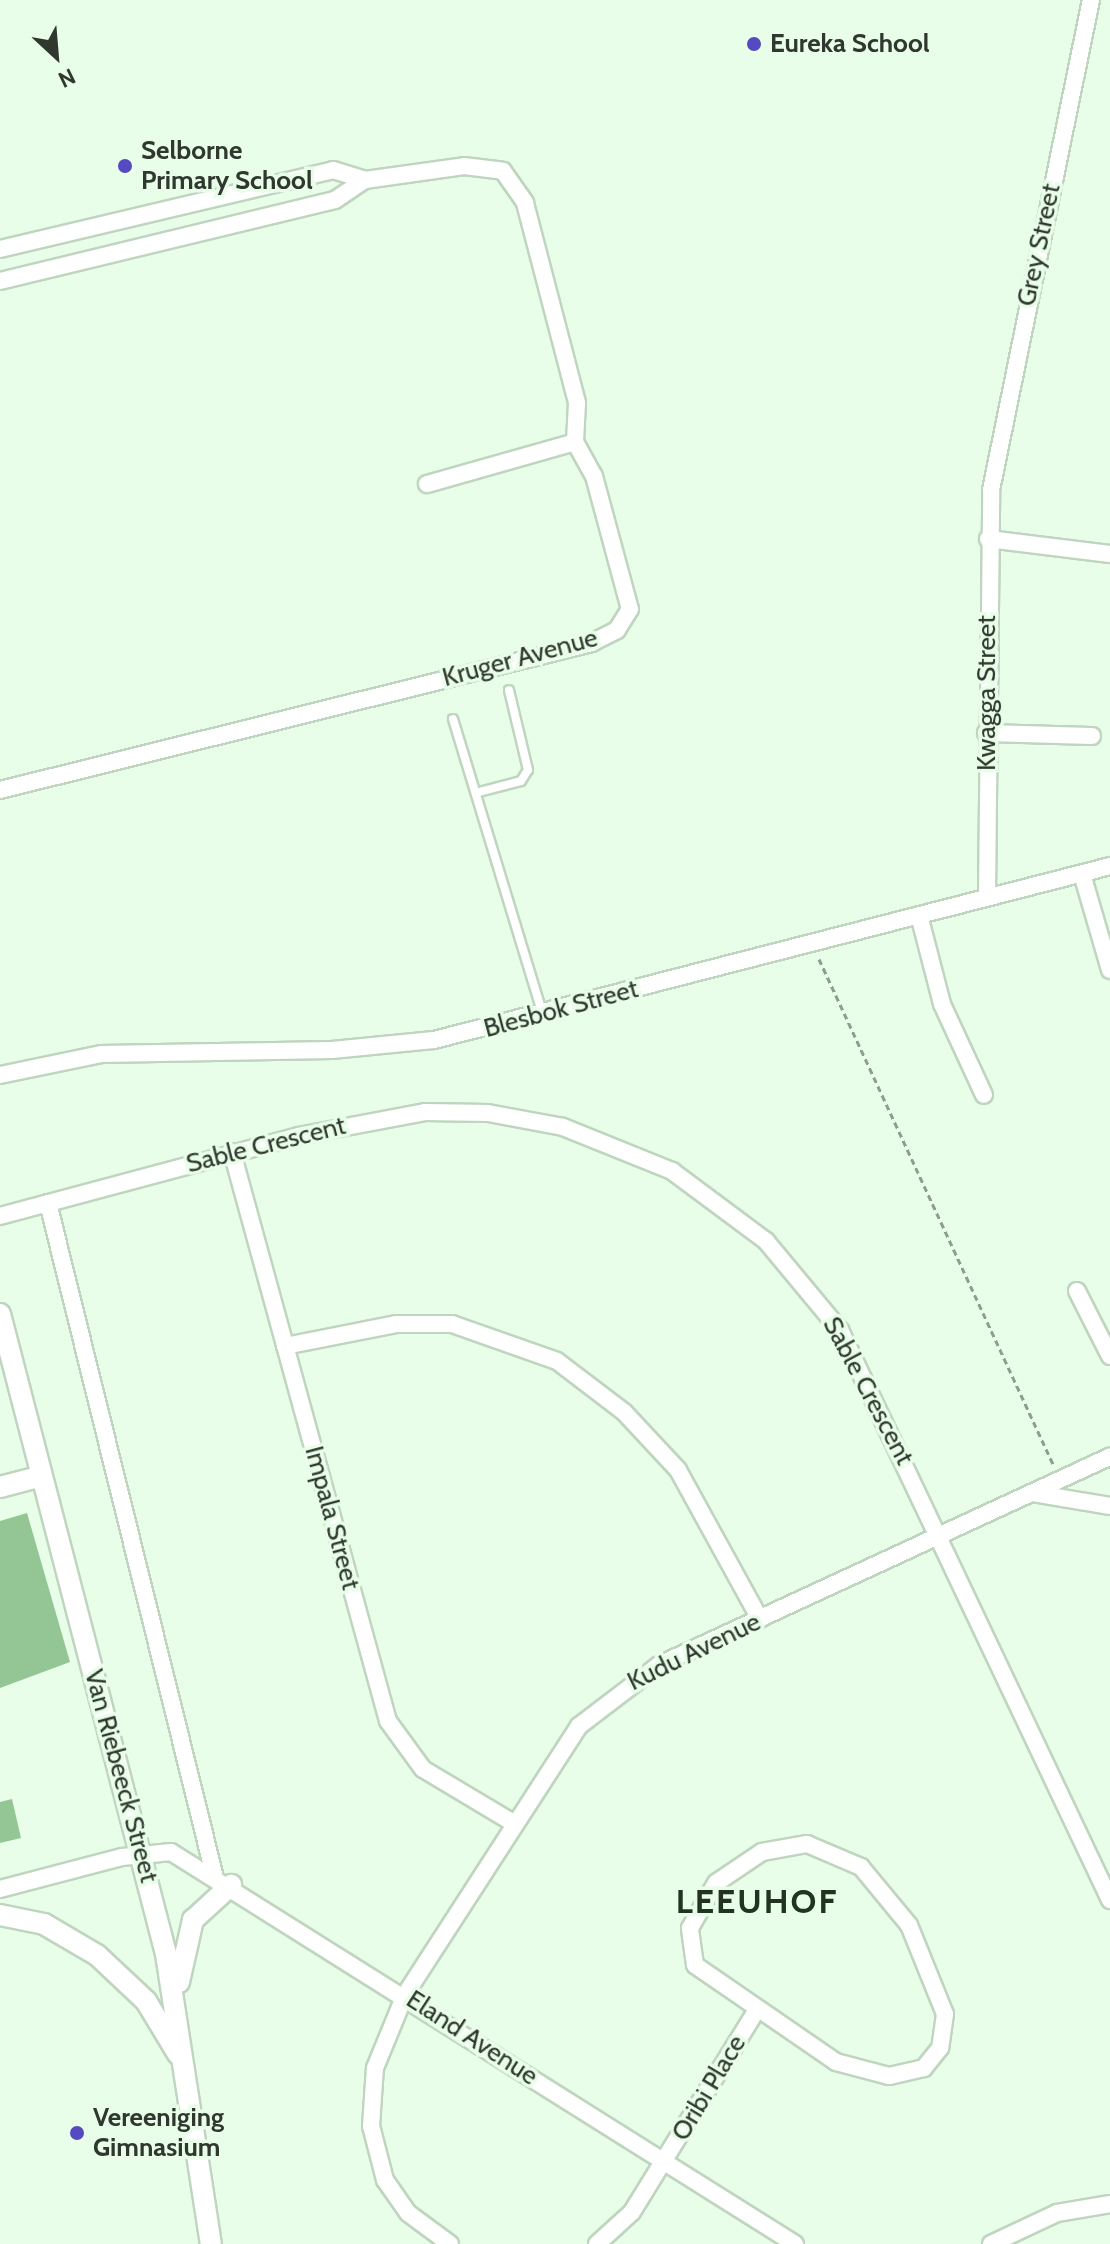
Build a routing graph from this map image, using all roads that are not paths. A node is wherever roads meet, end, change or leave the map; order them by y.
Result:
1 (1091, 0) edge
2 (365, 180) junction
3 (0, 249) edge
4 (0, 281) edge
5 (575, 442) junction
6 (427, 484) dead end
7 (991, 490) joint
8 (988, 539) junction
9 (1110, 554) edge
10 (509, 690) dead end
11 (453, 719) dead end
12 (986, 733) junction
13 (1092, 736) dead end
14 (0, 790) edge
15 (479, 792) junction
16 (1110, 866) edge
17 (1082, 874) junction
18 (987, 896) junction
19 (919, 915) junction
20 (1110, 970) edge
21 (543, 1015) junction
22 (0, 1075) edge
23 (984, 1095) dead end
24 (232, 1152) junction
25 (48, 1203) junction
26 (0, 1216) edge
27 (1077, 1291) dead end
28 (0, 1314) edge
29 (285, 1346) junction
30 (1110, 1356) edge
31 (1110, 1457) edge
32 (42, 1476) junction
33 (0, 1487) edge
34 (1033, 1493) junction
35 (1110, 1506) edge
36 (939, 1532) junction
37 (760, 1619) junction
38 (515, 1824) junction
39 (143, 1853) junction
40 (222, 1880) junction
41 (0, 1889) edge
42 (1110, 1900) edge
43 (0, 1915) edge
44 (405, 1995) junction
45 (755, 2013) junction
46 (180, 2022) junction
47 (192, 2096) junction
48 (664, 2162) junction
49 (1110, 2204) edge
50 (211, 2244) edge
51 (450, 2244) edge
52 (597, 2244) edge
53 (795, 2244) edge
54 (991, 2244) edge

1 - 7 street, Grey Street
2 - 3 street
2 - 4 street
2 - 5 street
5 - 6 street
5 - 14 street, Kruger Avenue
7 - 8 street, Kwagga Street
8 - 9 street
8 - 12 street, Kwagga Street
10 - 15 lane
11 - 15 lane
12 - 13 street
12 - 18 street, Kwagga Street
15 - 21 lane
16 - 17 street, Blesbok Street
17 - 18 street, Blesbok Street
17 - 20 street
18 - 19 street, Blesbok Street
19 - 21 street, Blesbok Street
19 - 23 street
21 - 22 street, Blesbok Street
24 - 25 street, Sable Crescent
24 - 29 street, Impala Street
24 - 36 street, Sable Crescent
25 - 26 street, Sable Crescent
25 - 40 street
27 - 30 street
28 - 32 street, Van Riebeeck Street
29 - 37 street
29 - 38 street, Impala Street
31 - 34 street, Kudu Avenue
32 - 33 street
32 - 39 street, Van Riebeeck Street
34 - 35 street
34 - 36 street, Kudu Avenue
36 - 37 street, Kudu Avenue
36 - 42 street, Sable Crescent
37 - 38 street, Kudu Avenue
38 - 44 street, Kudu Avenue
39 - 40 street, Eland Avenue
39 - 41 street
39 - 46 street, Van Riebeeck Street
40 - 44 street, Eland Avenue
40 - 46 street
43 - 47 street
44 - 48 street, Eland Avenue
44 - 51 street, Kudu Avenue
45 - 45 street, Oribi Place
45 - 48 street, Oribi Place
46 - 47 street, Van Riebeeck Street
47 - 50 street, Van Riebeeck Street
48 - 52 street, Oribi Place
48 - 53 street, Eland Avenue
49 - 54 street

